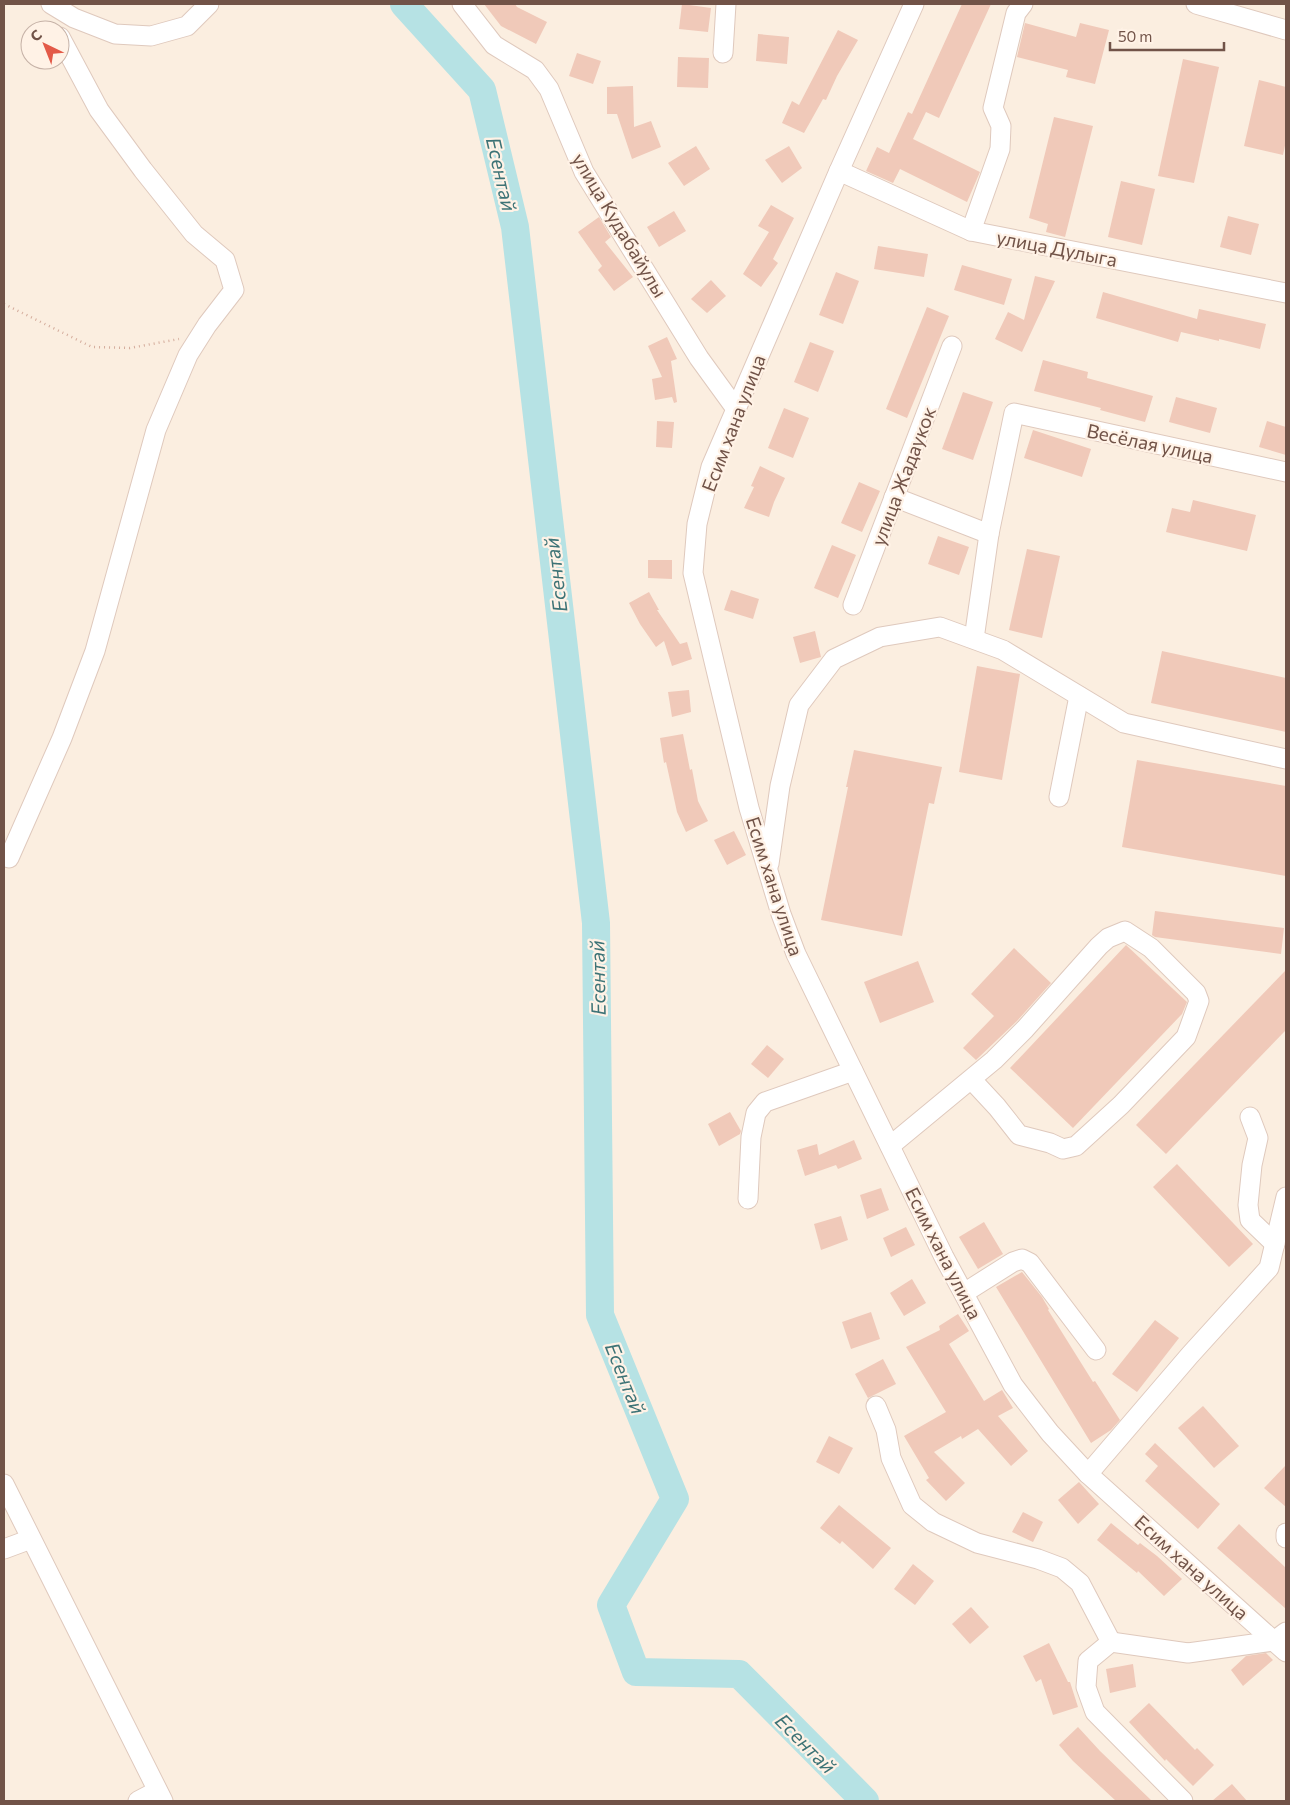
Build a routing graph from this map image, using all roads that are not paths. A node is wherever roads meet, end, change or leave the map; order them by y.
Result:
1 (42, 4) edge
2 (51, 4) edge
3 (209, 4) edge
4 (462, 4) edge
5 (726, 4) edge
6 (914, 4) edge
7 (1023, 4) edge
8 (1196, 4) edge
9 (1243, 10) edge
10 (51, 20) edge
11 (1286, 30) edge
12 (723, 53) dead end
13 (70, 56) edge
14 (839, 171) junction
15 (971, 231) junction
16 (1286, 293) edge
17 (952, 346) dead end
18 (736, 409) junction
19 (1286, 472) edge
20 (894, 497) junction
21 (989, 534) junction
22 (853, 605) dead end
23 (974, 640) junction
24 (1079, 696) junction
25 (1286, 759) edge
26 (1059, 797) dead end
27 (4, 856) edge
28 (768, 871) junction
29 (853, 1071) junction
30 (971, 1079) junction
31 (1250, 1117) dead end
32 (890, 1146) junction
33 (1286, 1197) edge
34 (748, 1199) dead end
35 (1275, 1244) junction
36 (964, 1293) junction
37 (1096, 1350) dead end
38 (876, 1406) dead end
39 (1088, 1474) junction
40 (4, 1484) edge
41 (1286, 1533) edge
42 (1286, 1538) edge
43 (31, 1539) junction
44 (4, 1550) edge
45 (1111, 1642) junction
46 (1282, 1642) edge
47 (160, 1796) edge
48 (138, 1801) edge
49 (1183, 1801) edge

1 - 10 street
2 - 3 street
4 - 18 street, улица Кудабайулы
5 - 12 street
6 - 14 street, Есим хана улица
7 - 15 street
8 - 9 street
9 - 11 street
13 - 27 street
14 - 15 street, улица Дулыга
14 - 18 street, Есим хана улица
15 - 16 street, улица Дулыга
17 - 20 street, улица Жадаукок
18 - 28 street, Есим хана улица
19 - 21 street, Весёлая улица
20 - 21 street
20 - 22 street, улица Жадаукок
21 - 23 street
23 - 24 street
23 - 28 street
24 - 25 street
24 - 26 street
28 - 29 street, Есим хана улица
29 - 32 street, Есим хана улица
29 - 34 street
30 - 30 street
30 - 32 street
31 - 35 street
32 - 36 street, Есим хана улица
33 - 35 street
35 - 39 street
36 - 37 street
36 - 39 street, Есим хана улица
38 - 45 street
39 - 46 street, Есим хана улица
40 - 43 street
41 - 42 street
43 - 44 street
43 - 47 street
45 - 46 street
45 - 49 street
47 - 48 street

